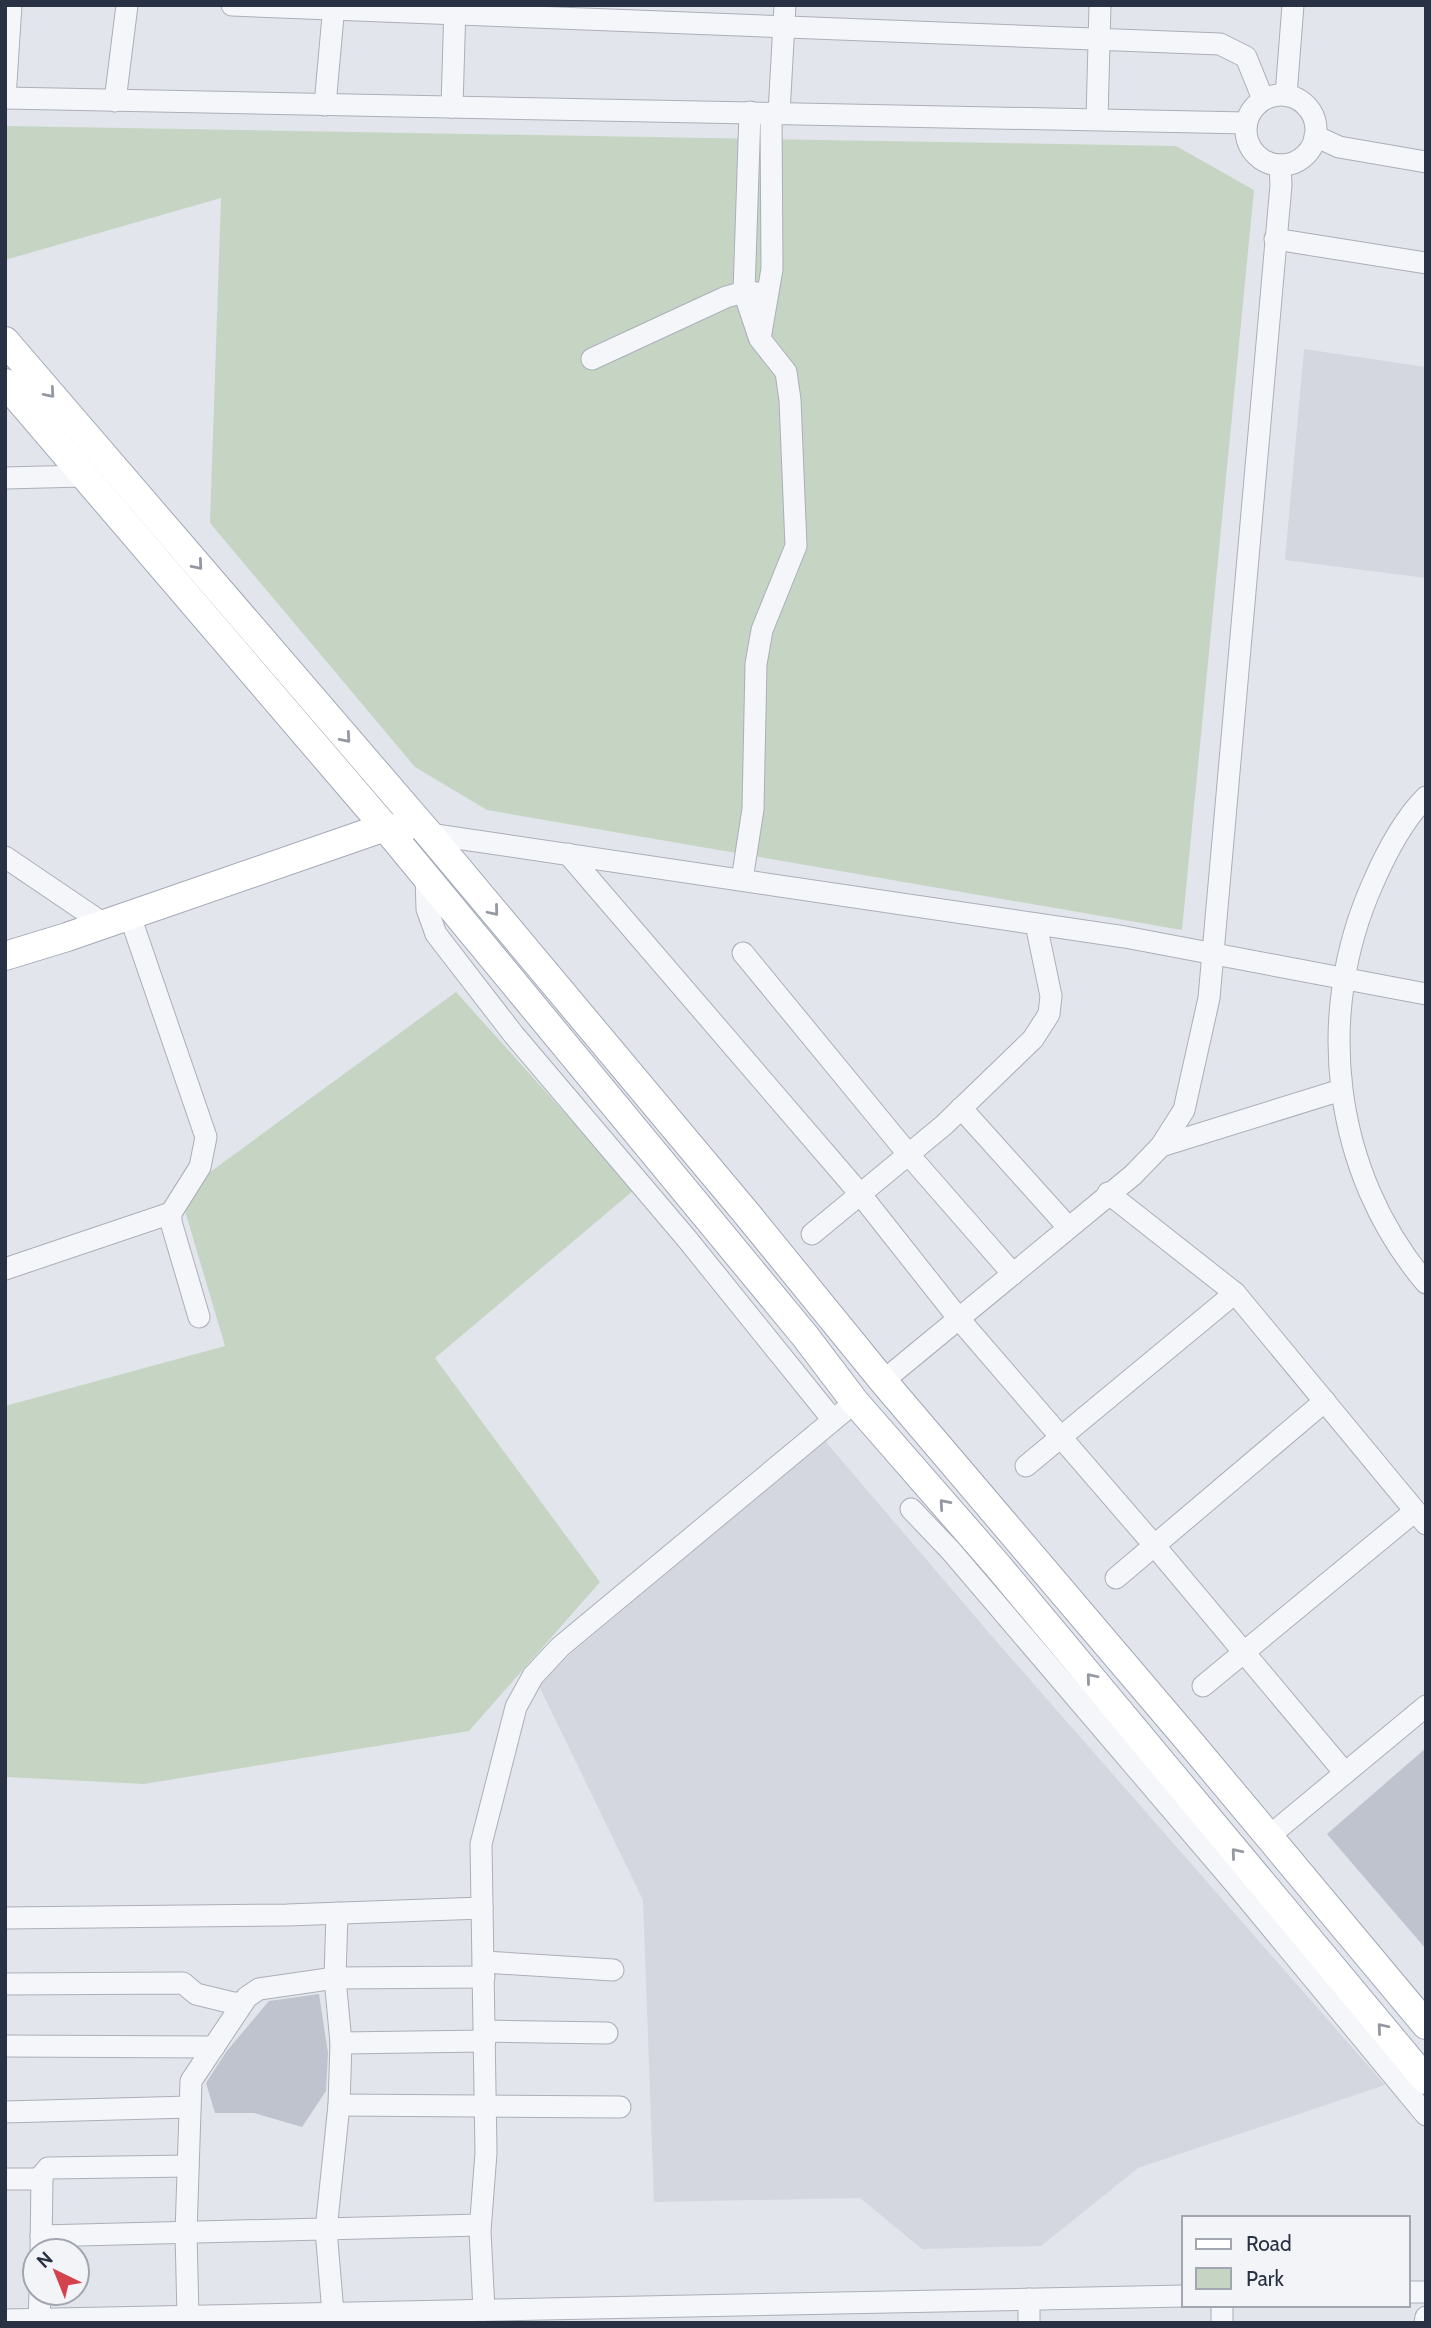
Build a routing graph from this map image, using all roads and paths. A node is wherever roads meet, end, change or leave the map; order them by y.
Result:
1 (12, 5) edge
2 (127, 5) edge
3 (232, 5) edge
4 (1100, 5) edge
5 (1293, 5) edge
6 (334, 7) edge
7 (455, 9) edge
8 (785, 15) edge
9 (1099, 39) junction
10 (1286, 95) junction
11 (5, 99) edge
12 (1262, 99) junction
13 (115, 101) junction
14 (325, 105) junction
15 (452, 107) junction
16 (766, 113) junction
17 (1097, 118) junction
18 (1247, 122) junction
19 (1315, 136) junction
20 (1426, 162) edge
21 (1280, 165) junction
22 (1275, 239) junction
23 (1426, 263) edge
24 (744, 292) junction
25 (768, 293) junction
26 (760, 339) junction
27 (5, 341) edge
28 (592, 359) dead end
29 (5, 383) edge
30 (83, 476) junction
31 (5, 478) edge
32 (1426, 797) edge
33 (385, 827) junction
34 (429, 834) junction
35 (568, 854) junction
36 (5, 857) edge
37 (426, 876) junction
38 (742, 880) junction
39 (117, 920) junction
40 (1036, 924) junction
41 (743, 953) dead end
42 (1213, 954) junction
43 (5, 956) edge
44 (1343, 978) junction
45 (1426, 994) edge
46 (1341, 1090) junction
47 (961, 1108) junction
48 (1161, 1146) junction
49 (909, 1154) junction
50 (1108, 1194) junction
51 (861, 1195) junction
52 (171, 1213) junction
53 (1068, 1227) junction
54 (812, 1234) dead end
55 (5, 1269) edge
56 (1013, 1274) junction
57 (1426, 1283) edge
58 (1236, 1293) junction
59 (199, 1317) dead end
60 (959, 1319) junction
61 (883, 1381) junction
62 (1325, 1401) junction
63 (855, 1402) junction
64 (833, 1420) junction
65 (1060, 1438) junction
66 (1026, 1466) dead end
67 (911, 1509) dead end
68 (1420, 1517) edge
69 (1022, 1543) junction
70 (1154, 1545) junction
71 (969, 1552) junction
72 (998, 1566) junction
73 (1115, 1578) dead end
74 (1244, 1652) junction
75 (1203, 1686) dead end
76 (1426, 1706) edge
77 (1345, 1773) junction
78 (1268, 1837) junction
79 (482, 1908) junction
80 (337, 1913) junction
81 (5, 1918) edge
82 (484, 1970) junction
83 (613, 1970) dead end
84 (335, 1978) junction
85 (5, 1983) edge
86 (243, 2003) junction
87 (1426, 2025) edge
88 (607, 2033) dead end
89 (485, 2036) junction
90 (341, 2043) junction
91 (5, 2046) edge
92 (214, 2047) junction
93 (1426, 2080) edge
94 (340, 2105) junction
95 (190, 2107) junction
96 (486, 2108) junction
97 (620, 2108) dead end
98 (5, 2112) edge
99 (1426, 2115) edge
100 (188, 2166) junction
101 (5, 2179) edge
102 (42, 2179) junction
103 (480, 2225) junction
104 (326, 2230) junction
105 (186, 2233) junction
106 (41, 2237) edge
107 (91, 2240) edge
108 (1182, 2296) edge
109 (1029, 2299) junction
110 (484, 2310) junction
111 (333, 2313) junction
112 (839, 2313) edge
113 (639, 2315) edge
114 (188, 2316) junction
115 (434, 2317) edge
116 (1426, 2317) edge
117 (251, 2319) edge
118 (5, 2320) edge
119 (53, 2320) edge
120 (1029, 2323) edge
121 (1425, 2323) edge

1 - 11 street
2 - 13 street
3 - 6 street
4 - 9 street
5 - 10 street
6 - 7 street
6 - 14 street
7 - 8 street
7 - 15 street
8 - 9 street
8 - 16 street
9 - 12 street
9 - 17 street
10 - 12 street
10 - 19 street
11 - 13 street
12 - 18 street
13 - 14 street
14 - 15 street
15 - 16 street
16 - 17 street
16 - 24 street
16 - 25 street
17 - 18 street
18 - 21 street
19 - 20 street
19 - 21 street
21 - 22 street
22 - 23 street
22 - 42 street
24 - 25 street
24 - 26 street
24 - 28 street
25 - 26 street
26 - 38 street
27 -> 34 main road
29 - 30 main road
30 - 31 street
30 - 33 main road
32 - 44 street
33 - 34 main road
33 - 37 main road
33 - 39 main road
34 - 35 street
34 -> 61 main road
35 - 38 street
35 - 51 street
36 - 39 street
37 - 63 main road
37 - 64 street
38 - 40 street
39 - 43 main road
39 - 52 street
40 - 42 street
40 - 47 street
41 - 49 street
42 - 44 street
42 - 48 street
44 - 45 street
44 - 46 street
46 - 48 street
46 - 57 street
47 - 49 street
47 - 53 street
48 - 50 street
49 - 51 street
49 - 56 street
50 - 53 street
50 - 58 street
51 - 54 street
51 - 60 street
52 - 55 street
52 - 59 street
53 - 56 street
56 - 60 street
58 - 62 street
58 - 65 street
60 - 61 street
60 - 65 street
61 - 69 main road
62 - 68 street
62 - 70 street
63 - 64 street
71 -> 63 main road
64 - 79 street
65 - 66 street
65 - 70 street
67 - 71 street
68 - 74 street
69 - 72 main road
69 - 78 main road
70 - 73 street
70 - 74 street
71 - 72 main road
71 - 99 street
93 -> 72 main road
74 - 75 street
74 - 77 street
76 - 77 street
77 - 78 street
78 - 87 main road
79 - 80 street
79 - 82 street
80 - 81 street
80 - 84 street
82 - 83 street
82 - 84 street
82 - 89 street
84 - 86 street
84 - 90 street
85 - 86 street
86 - 92 street
88 - 89 street
89 - 90 street
89 - 96 street
90 - 94 street
91 - 92 street
92 - 95 street
94 - 96 street
94 - 104 street
95 - 98 street
95 - 100 street
96 - 97 street
96 - 103 street
100 - 102 street
100 - 105 street
101 - 102 street
102 - 106 street
103 - 104 street
103 - 110 street
104 - 105 street
104 - 111 street
105 - 107 street
105 - 114 street
108 - 109 street
109 - 112 street
109 - 120 street
110 - 113 street
110 - 115 street
111 - 115 street
111 - 117 street
112 - 113 street
114 - 117 street
114 - 119 street
116 - 121 street
118 - 119 street

